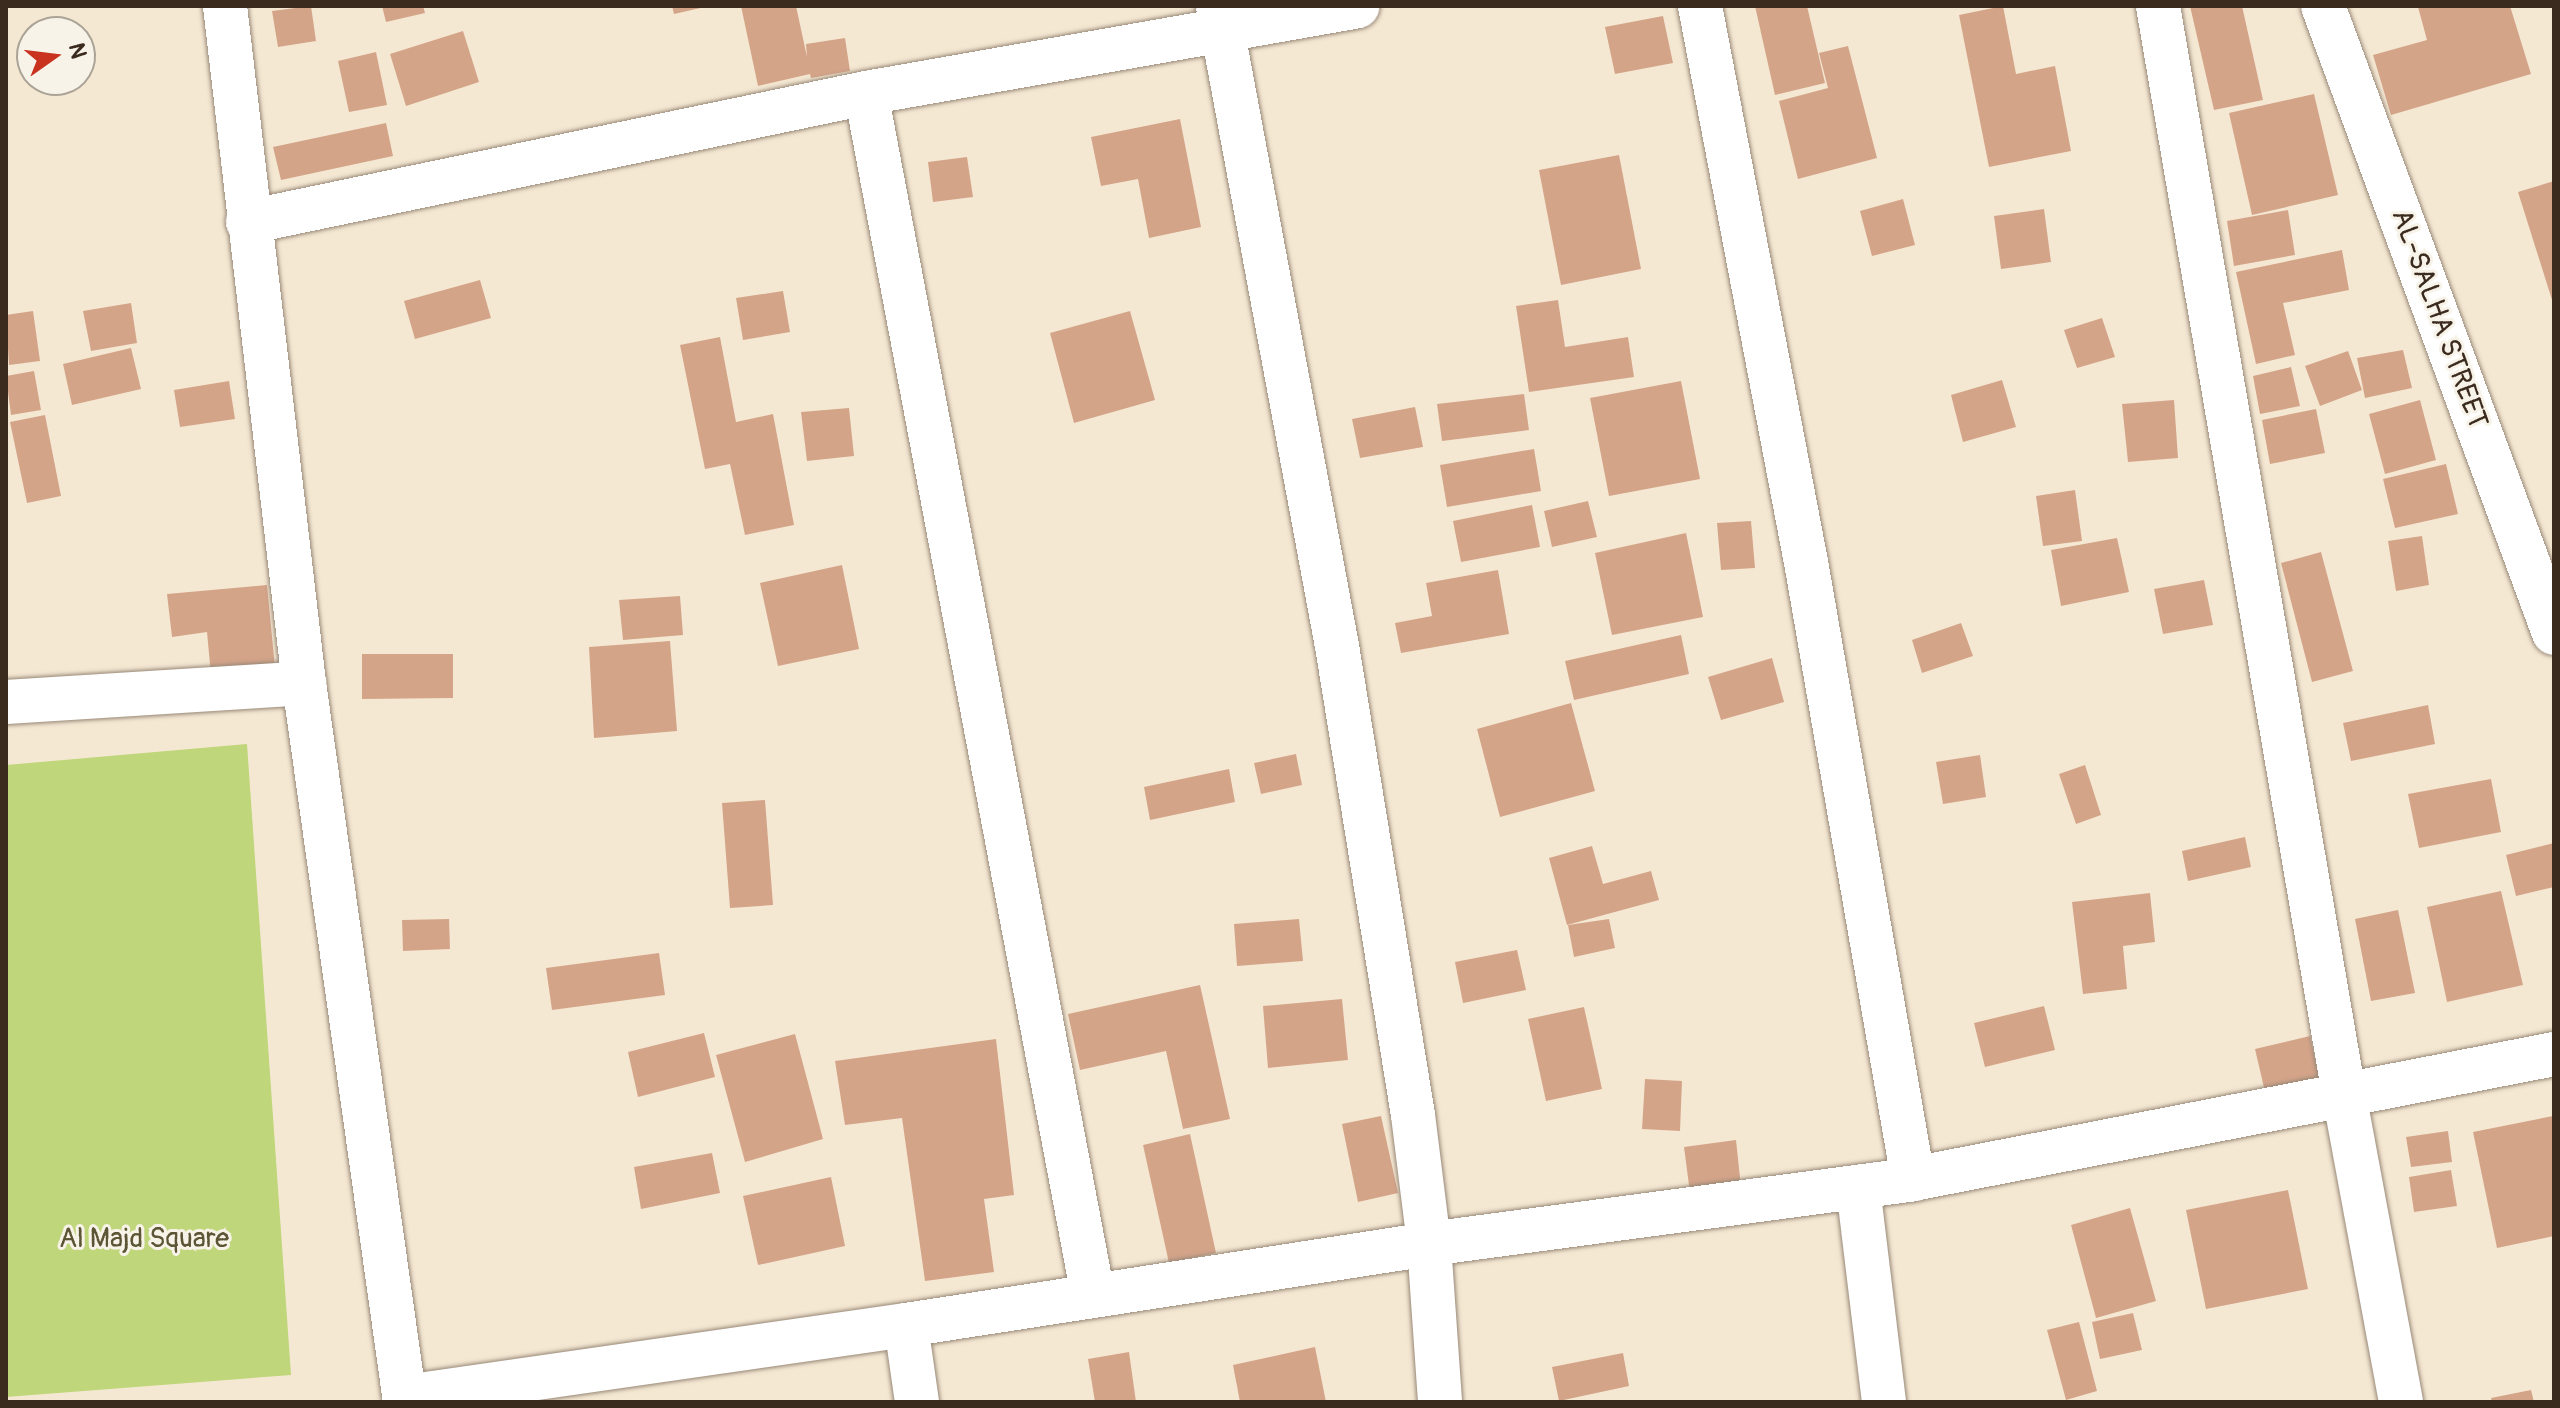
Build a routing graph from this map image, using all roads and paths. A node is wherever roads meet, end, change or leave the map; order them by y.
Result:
1 (225, 6) edge
2 (1357, 6) edge
3 (1700, 6) edge
4 (2158, 6) edge
5 (2323, 6) edge
6 (1220, 17) edge
7 (866, 93) junction
8 (248, 222) junction
9 (2554, 633) edge
10 (304, 683) junction
11 (6, 702) edge
12 (2554, 1054) edge
13 (2344, 1094) junction
14 (1913, 1179) junction
15 (1858, 1187) junction
16 (1429, 1244) junction
17 (1093, 1296) junction
18 (906, 1325) junction
19 (636, 1384) edge
20 (405, 1400) edge
21 (917, 1402) edge
22 (1440, 1402) edge
23 (1884, 1402) edge
24 (2401, 1402) edge

1 - 8 street
2 - 6 street
3 - 14 street
4 - 13 street
5 - 9 street, AL-SALHA STREET
6 - 7 street
6 - 16 street
7 - 8 street
7 - 17 street
8 - 10 street
10 - 11 street
10 - 20 street
12 - 13 street
13 - 14 street
13 - 24 street
14 - 15 street
15 - 16 street
15 - 23 street
16 - 17 street
16 - 22 street
17 - 18 street
18 - 19 street
18 - 21 street
19 - 20 street

